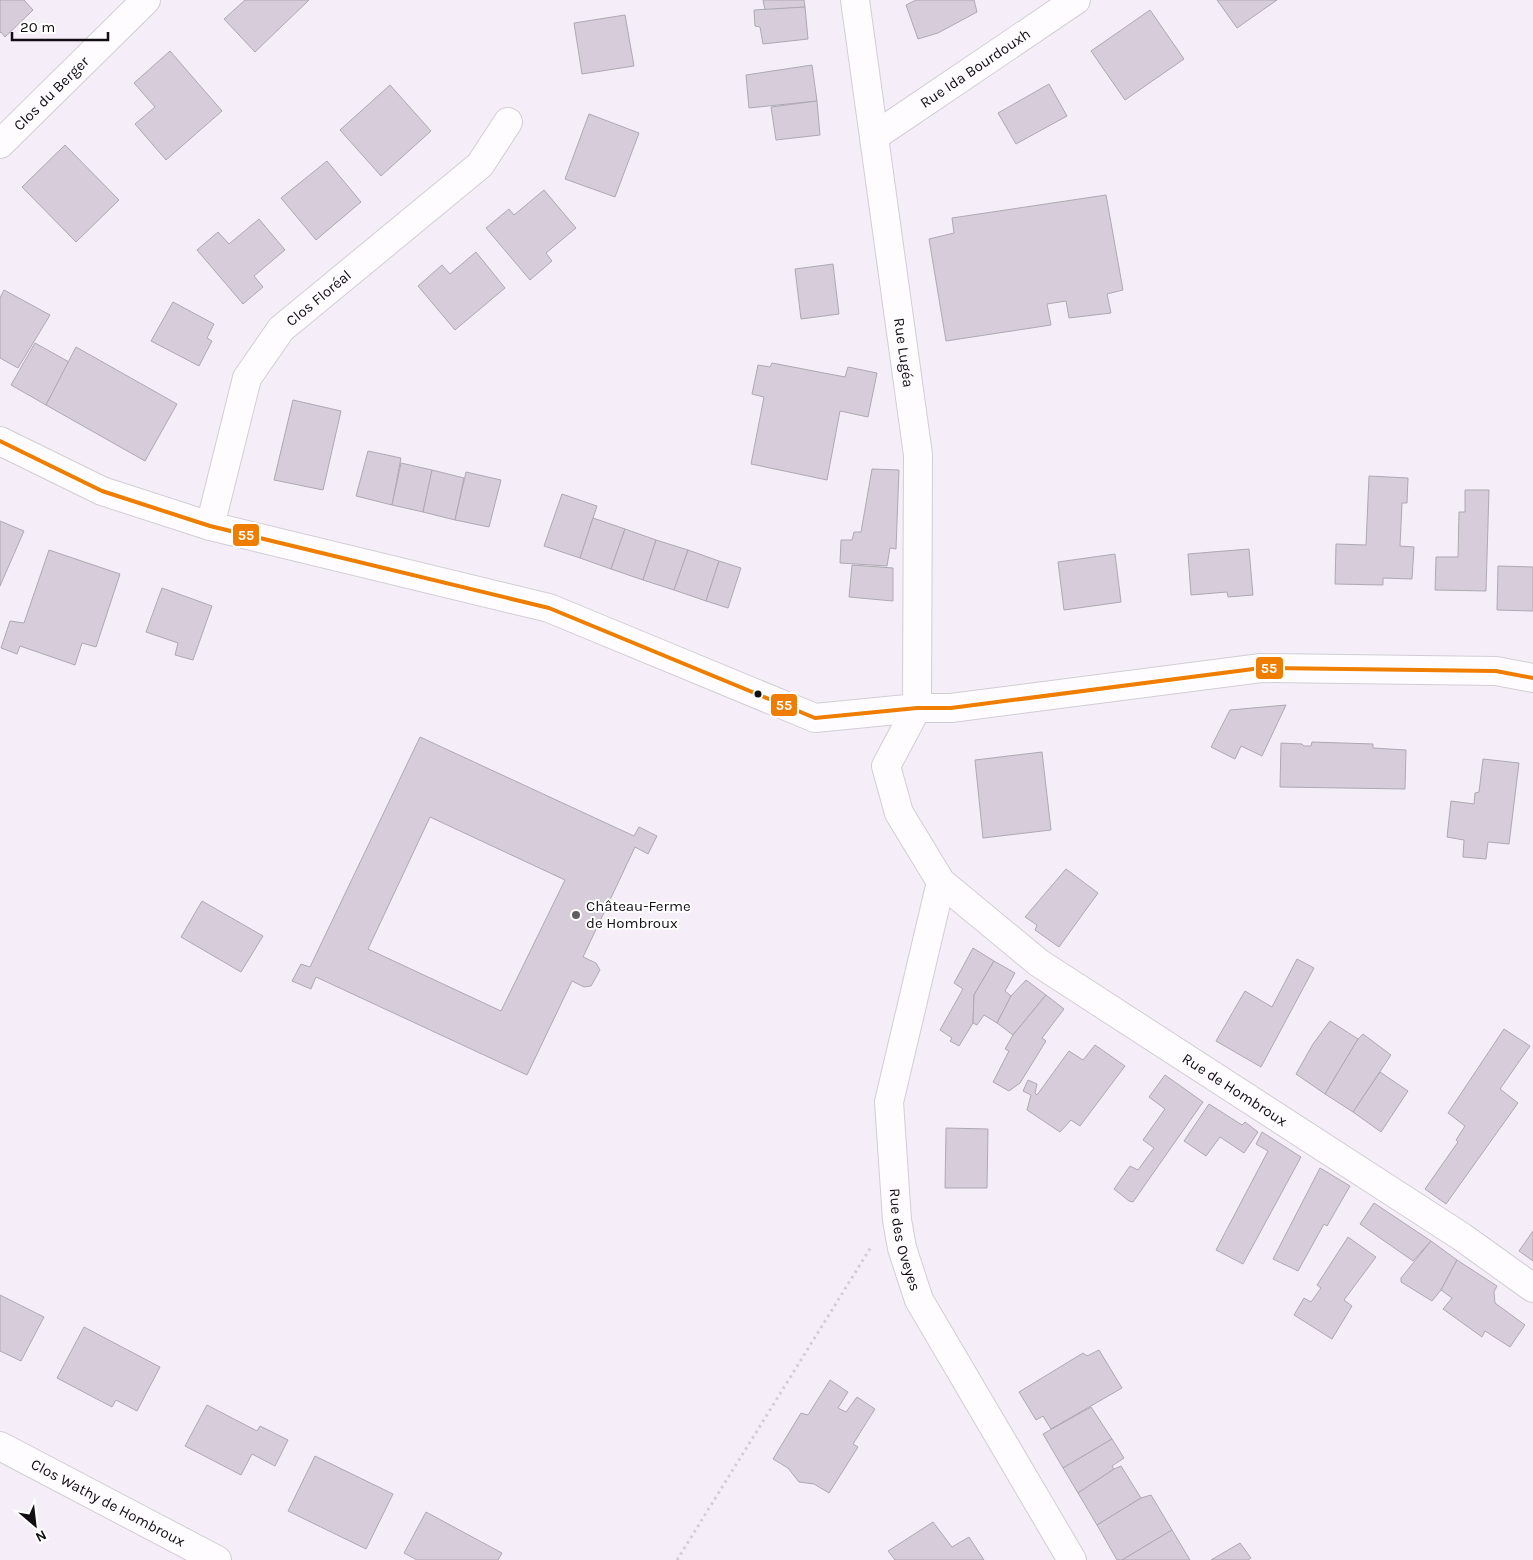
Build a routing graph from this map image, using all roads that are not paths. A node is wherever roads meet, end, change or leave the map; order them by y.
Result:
1 (146, 0) edge
2 (855, 0) edge
3 (1076, 0) edge
4 (508, 122) dead end
5 (875, 136) junction
6 (0, 144) edge
7 (0, 441) edge
8 (210, 526) junction
9 (1533, 678) edge
10 (917, 708) junction
11 (941, 882) junction
12 (1533, 1288) edge
13 (0, 1446) edge
14 (217, 1560) edge
15 (1072, 1560) edge

1 - 6 street, Clos du Berger
2 - 5 street, Rue Lugéa
3 - 5 street, Rue Ida Bourdouxh
4 - 8 street, Clos Floréal
5 - 10 street, Rue Lugéa
7 - 8 street
8 - 10 street
9 - 10 street
10 - 11 street, Rue de Hombroux
11 - 12 street, Rue de Hombroux
11 - 15 street, Rue des Oveyes
13 - 14 street, Clos Wathy de Hombroux

